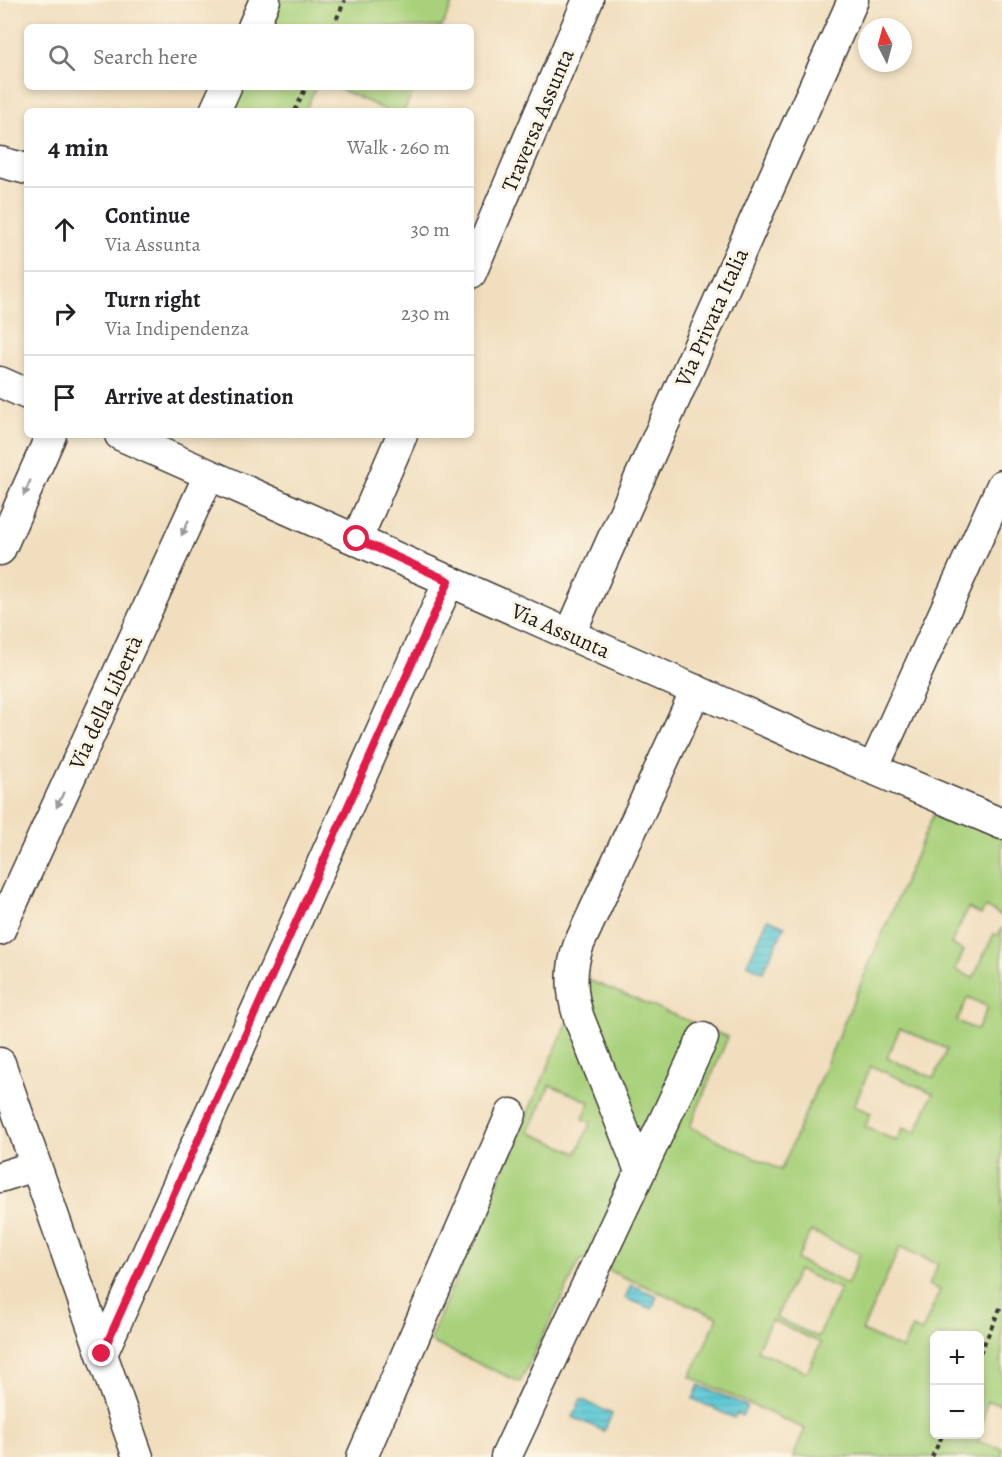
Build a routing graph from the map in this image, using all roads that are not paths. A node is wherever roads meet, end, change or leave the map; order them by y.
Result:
1 (265, 0) edge
2 (588, 0) edge
3 (853, 0) edge
4 (253, 24) edge
5 (225, 90) edge
6 (216, 108) edge
7 (0, 162) edge
8 (24, 168) edge
9 (474, 266) edge
10 (0, 382) edge
11 (24, 393) edge
12 (50, 438) edge
13 (135, 438) edge
14 (401, 438) edge
15 (150, 441) edge
16 (209, 475) junction
17 (1002, 485) edge
18 (357, 539) junction
19 (0, 550) edge
20 (449, 581) junction
21 (570, 634) junction
22 (696, 690) junction
23 (873, 769) junction
24 (1000, 818) edge
25 (0, 930) edge
26 (703, 1038) dead end
27 (0, 1063) edge
28 (511, 1114) dead end
29 (35, 1166) junction
30 (640, 1171) junction
31 (0, 1177) edge
32 (102, 1354) junction
33 (138, 1457) edge
34 (362, 1457) edge
35 (506, 1457) edge

1 - 4 street
2 - 9 street, Traversa Assunta
3 - 21 street, Via Privata Italia
5 - 6 street
7 - 8 street
10 - 11 street
12 -> 19 street
13 - 15 street, Via Assunta
14 - 18 street
15 - 16 street, Via Assunta
16 - 18 street, Via Assunta
16 -> 25 street, Via della Libertà
17 - 23 street
18 - 20 street, Via Assunta
20 - 21 street, Via Assunta
20 - 32 street
21 - 22 street, Via Assunta
22 - 23 street, Via Assunta
22 - 30 street
23 - 24 street, Via Assunta
26 - 30 street
27 - 29 street
28 - 34 street
29 - 31 street
29 - 32 street
30 - 35 street
32 - 33 street

